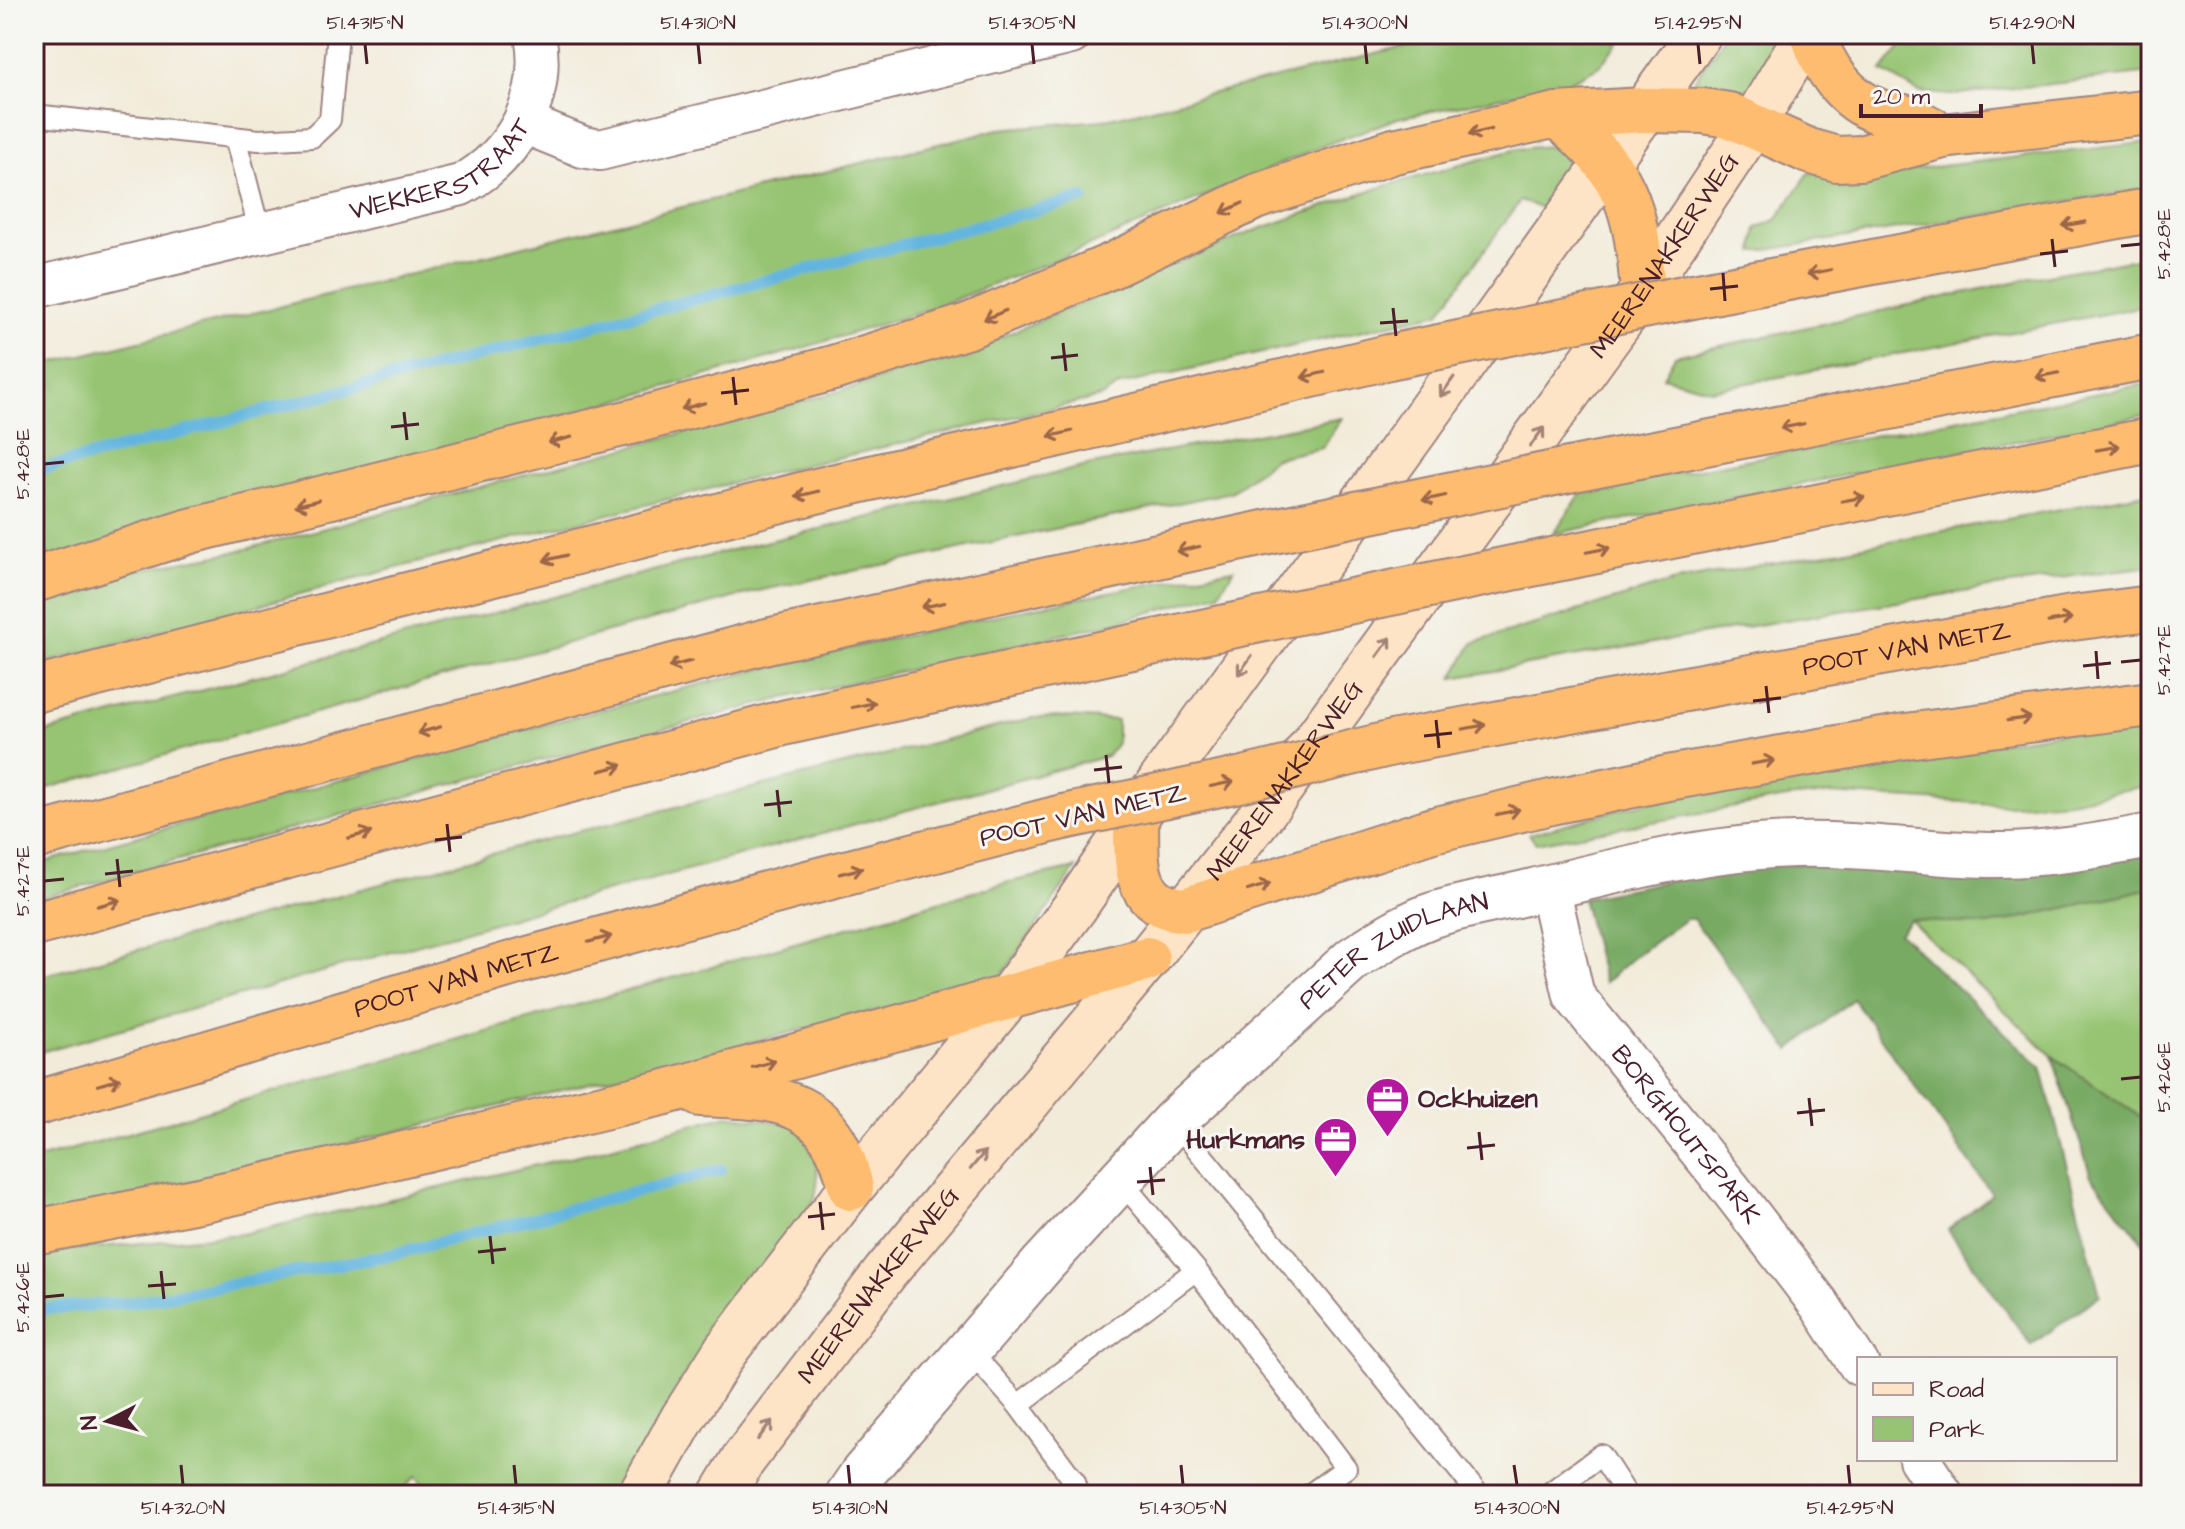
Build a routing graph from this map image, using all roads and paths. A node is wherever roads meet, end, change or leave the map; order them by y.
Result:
1 (338, 34) edge
2 (535, 34) edge
3 (1071, 34) edge
4 (1699, 34) edge
5 (1807, 34) edge
6 (1813, 34) edge
7 (1644, 110) junction
8 (2151, 112) edge
9 (34, 115) edge
10 (1557, 115) junction
11 (524, 123) junction
12 (1752, 126) junction
13 (1943, 136) junction
14 (235, 137) junction
15 (1608, 162) junction
16 (2151, 210) edge
17 (260, 233) junction
18 (34, 288) edge
19 (1643, 290) junction
20 (2151, 356) edge
21 (2151, 440) edge
22 (34, 580) edge
23 (2151, 608) edge
24 (34, 690) edge
25 (2151, 704) edge
26 (1136, 817) junction
27 (2151, 836) edge
28 (34, 837) edge
29 (1549, 887) junction
30 (1185, 910) junction
31 (34, 924) edge
32 (1147, 959) junction
33 (1007, 999) junction
34 (662, 1093) junction
35 (34, 1104) edge
36 (1174, 1121) junction
37 (1120, 1180) junction
38 (851, 1188) junction
39 (34, 1232) edge
40 (1196, 1270) junction
41 (969, 1350) junction
42 (1857, 1362) edge
43 (1018, 1405) junction
44 (1920, 1461) edge
45 (1075, 1482) dead end
46 (640, 1495) edge
47 (722, 1495) edge
48 (848, 1495) edge
49 (1309, 1495) edge
50 (1479, 1495) edge
51 (1547, 1495) edge
52 (1627, 1495) edge
53 (1943, 1495) edge

1 - 14 lane
2 - 11 street
3 - 11 street, WEKKERSTRAAT
4 - 7 main road
5 - 12 main road, MEERENAKKERWEG
6 - 13 highway
7 - 10 highway
7 - 12 highway
7 - 15 main road
8 - 13 highway
9 - 14 lane
10 - 15 highway
10 -> 22 highway
11 - 17 street, WEKKERSTRAAT
12 - 13 highway
12 - 19 main road, MEERENAKKERWEG
14 - 17 lane
15 - 19 highway
15 -> 26 main road
16 -> 24 highway, bridge
17 - 18 street, WEKKERSTRAAT
30 -> 19 main road, MEERENAKKERWEG
20 -> 28 highway, bridge
31 -> 21 highway, bridge
35 -> 23 highway, POOT VAN METZ, bridge
30 -> 25 highway
26 - 30 highway
26 - 33 main road
27 - 29 street, PETER ZUIDLAAN
29 - 36 street, PETER ZUIDLAAN
29 - 42 street, BORGHOUTSPARK
30 - 32 main road, MEERENAKKERWEG
32 - 33 highway
47 -> 32 main road, MEERENAKKERWEG
34 -> 33 highway
33 - 38 main road
34 - 38 highway
34 - 39 highway
36 - 37 street, PETER ZUIDLAAN
36 - 50 lane
37 - 40 lane
37 - 41 street, PETER ZUIDLAAN
38 - 46 main road
40 - 43 lane
40 - 49 lane
41 - 43 lane
41 - 48 street, PETER ZUIDLAAN
43 - 45 lane
44 - 53 street
51 - 52 lane

